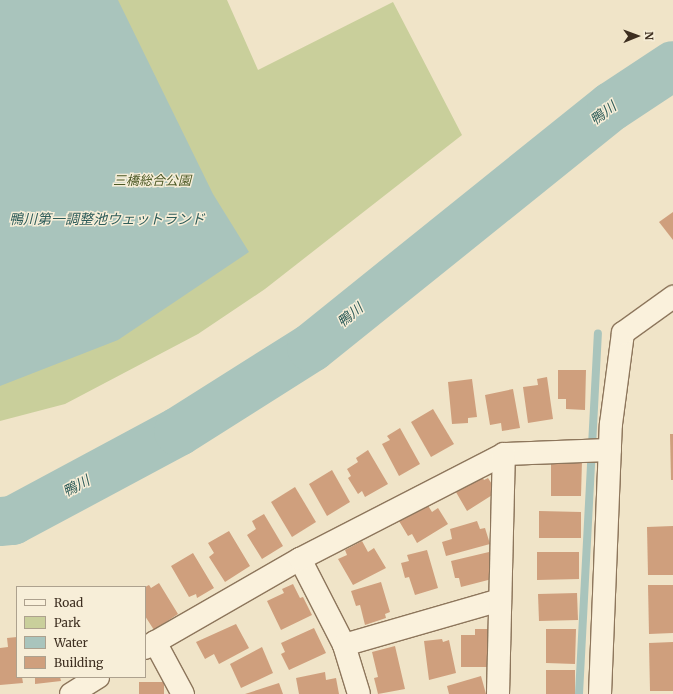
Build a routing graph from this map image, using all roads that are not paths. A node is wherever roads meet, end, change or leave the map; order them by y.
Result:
1 (673, 297) edge
2 (610, 450) junction
3 (504, 454) junction
4 (300, 559) junction
5 (500, 600) junction
6 (150, 645) edge
7 (344, 645) junction
8 (96, 678) edge
9 (71, 694) edge
10 (183, 694) edge
11 (359, 694) edge
12 (498, 694) edge
13 (600, 694) edge

1 - 2 street
2 - 3 street
2 - 13 street
3 - 4 street
3 - 5 street
4 - 6 street
4 - 7 street
5 - 7 street
5 - 12 street
6 - 10 street
7 - 11 street
8 - 9 street

